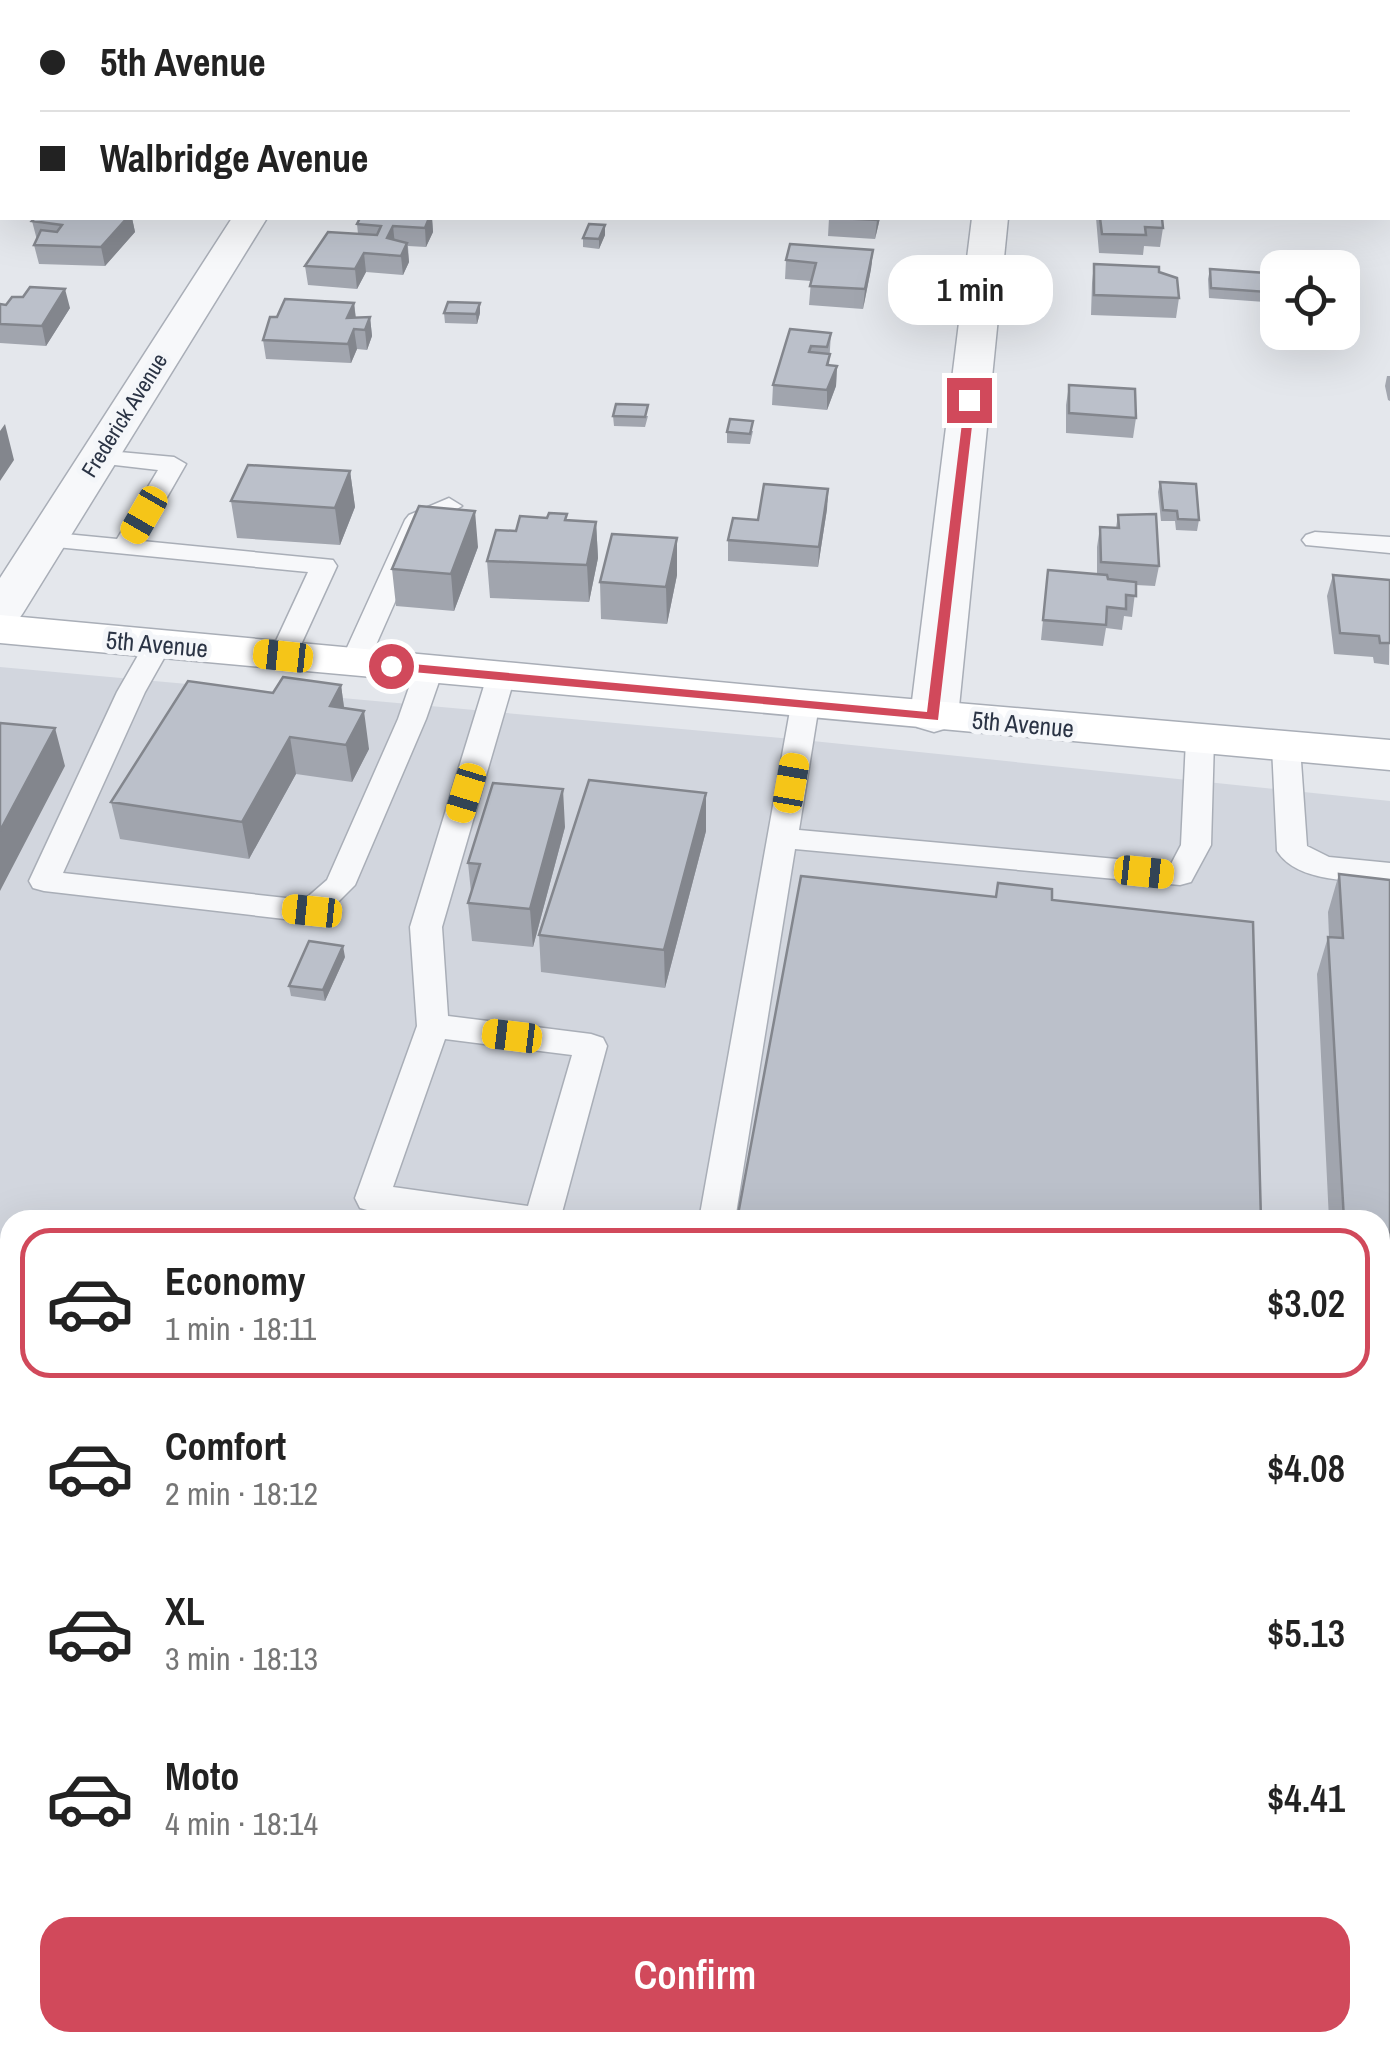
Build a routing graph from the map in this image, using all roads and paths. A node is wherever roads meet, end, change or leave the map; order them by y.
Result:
1 (248, 220) edge
2 (990, 220) edge
3 (98, 457) junction
4 (448, 506) edge
5 (46, 540) junction
6 (1315, 540) dead end
7 (1390, 546) edge
8 (125, 548) junction
9 (0, 612) edge
10 (0, 629) edge
11 (158, 644) junction
12 (283, 656) junction
13 (354, 662) junction
14 (429, 670) junction
15 (501, 676) junction
16 (805, 705) junction
17 (934, 716) junction
18 (1200, 740) junction
19 (1286, 747) junction
20 (1390, 755) edge
21 (781, 838) junction
22 (1390, 872) edge
23 (433, 1026) junction
24 (457, 1210) edge
25 (545, 1210) edge
26 (720, 1210) edge

1 - 3 street, Frederick Avenue
2 - 17 street
3 - 5 street, Frederick Avenue
3 - 8 lane
4 - 13 lane
5 - 8 lane
5 - 9 street, Frederick Avenue
6 - 7 lane
8 - 12 lane
10 - 11 main road, 5th Avenue
11 - 12 main road, 5th Avenue
11 - 14 lane
12 - 13 main road, 5th Avenue
13 - 14 main road, 5th Avenue
14 - 15 main road, 5th Avenue
15 - 16 main road, 5th Avenue
15 - 23 lane
16 - 17 main road, 5th Avenue
16 - 21 lane
17 - 18 main road, 5th Avenue
18 - 19 main road, 5th Avenue
18 - 21 lane
19 - 20 main road, 5th Avenue
19 - 22 lane
21 - 26 lane
23 - 24 lane
23 - 25 lane

